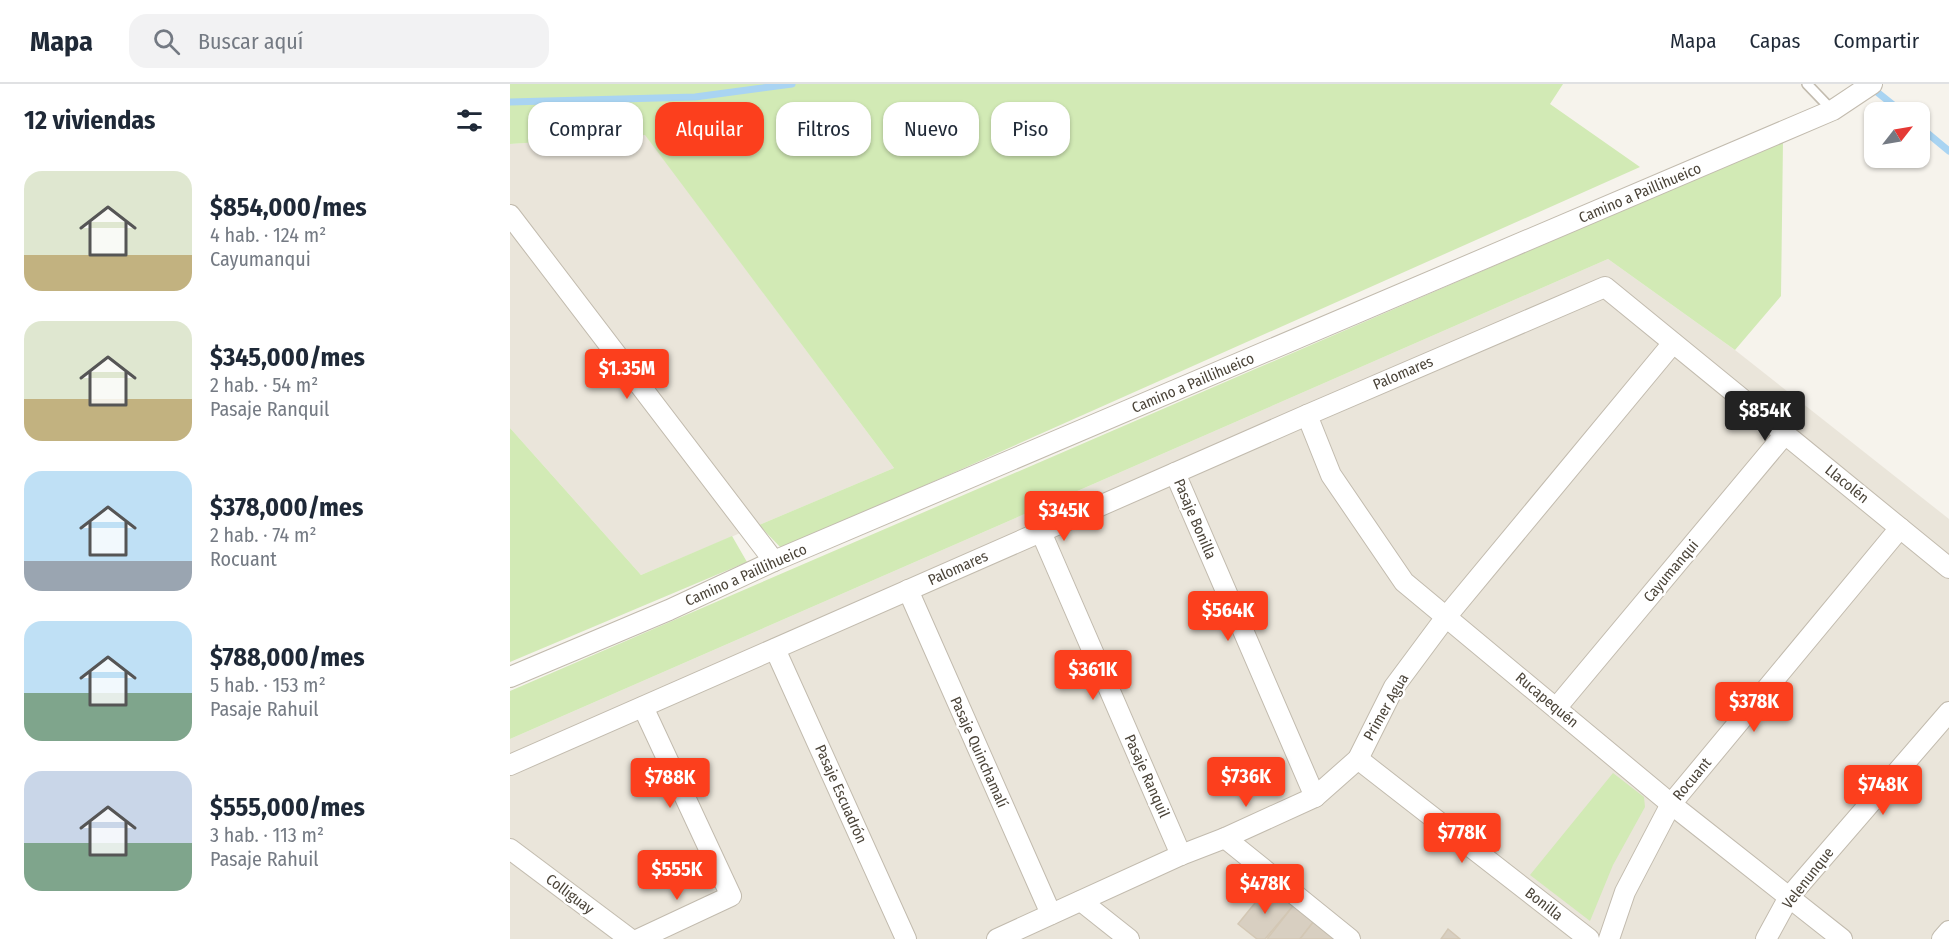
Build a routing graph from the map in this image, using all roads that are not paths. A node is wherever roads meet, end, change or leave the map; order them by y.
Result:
1 (1807, 84) edge
2 (1872, 84) edge
3 (1833, 111) junction
4 (510, 215) edge
5 (1605, 287) joint
6 (1673, 343) junction
7 (1307, 415) junction
8 (1785, 434) junction
9 (1175, 473) junction
10 (1900, 528) junction
11 (1041, 532) junction
12 (774, 561) junction
13 (1949, 568) edge
14 (908, 590) junction
15 (1446, 617) junction
16 (775, 649) junction
17 (510, 677) edge
18 (644, 707) junction
19 (1557, 707) junction
20 (1949, 712) edge
21 (1358, 759) junction
22 (510, 765) edge
23 (1315, 797) junction
24 (1671, 804) junction
25 (1225, 838) junction
26 (510, 849) edge
27 (1181, 855) junction
28 (1789, 897) junction
29 (1081, 901) junction
30 (1051, 914) junction
31 (1949, 931) edge
32 (630, 939) edge
33 (639, 939) edge
34 (906, 939) edge
35 (997, 939) edge
36 (1129, 939) edge
37 (1350, 939) edge
38 (1589, 939) edge
39 (1609, 939) edge
40 (1766, 939) edge
41 (1842, 939) edge
42 (1942, 939) edge

1 - 3 lane
2 - 3 street, Camino a Paillihueico
3 - 12 street, Camino a Paillihueico
4 - 12 street
5 - 6 street, Llacolén
5 - 7 street, Palomares
6 - 8 street, Llacolén
6 - 15 street, Primer Agua
7 - 9 street, Palomares
7 - 15 street, Rucapequén
8 - 10 street, Llacolén
8 - 19 street, Cayumanqui
9 - 11 street, Palomares
9 - 23 street, Pasaje Bonilla
10 - 13 street, Llacolén
10 - 24 street, Rocuant
11 - 14 street, Palomares
11 - 27 street, Pasaje Ranquil
12 - 17 street, Camino a Paillihueico
14 - 16 street, Palomares
14 - 30 street, Pasaje Quinchamalí
15 - 19 street, Rucapequén
15 - 21 street, Primer Agua
16 - 18 street, Palomares
16 - 34 street, Pasaje Escuadrón
18 - 22 street, Palomares
18 - 33 street
19 - 24 street, Rucapequén
20 - 28 street, Velenunque
21 - 23 street, Primer Agua
21 - 38 street, Bonilla
23 - 25 street, Primer Agua
24 - 28 street, Rucapequén
24 - 39 street, Rocuant
25 - 27 street, Primer Agua
25 - 37 street
26 - 32 street, Colliguay
27 - 29 street, Primer Agua
28 - 40 street, Velenunque
28 - 41 street, Rucapequén
29 - 30 street, Primer Agua
29 - 36 street
30 - 35 street, Primer Agua
31 - 42 street

